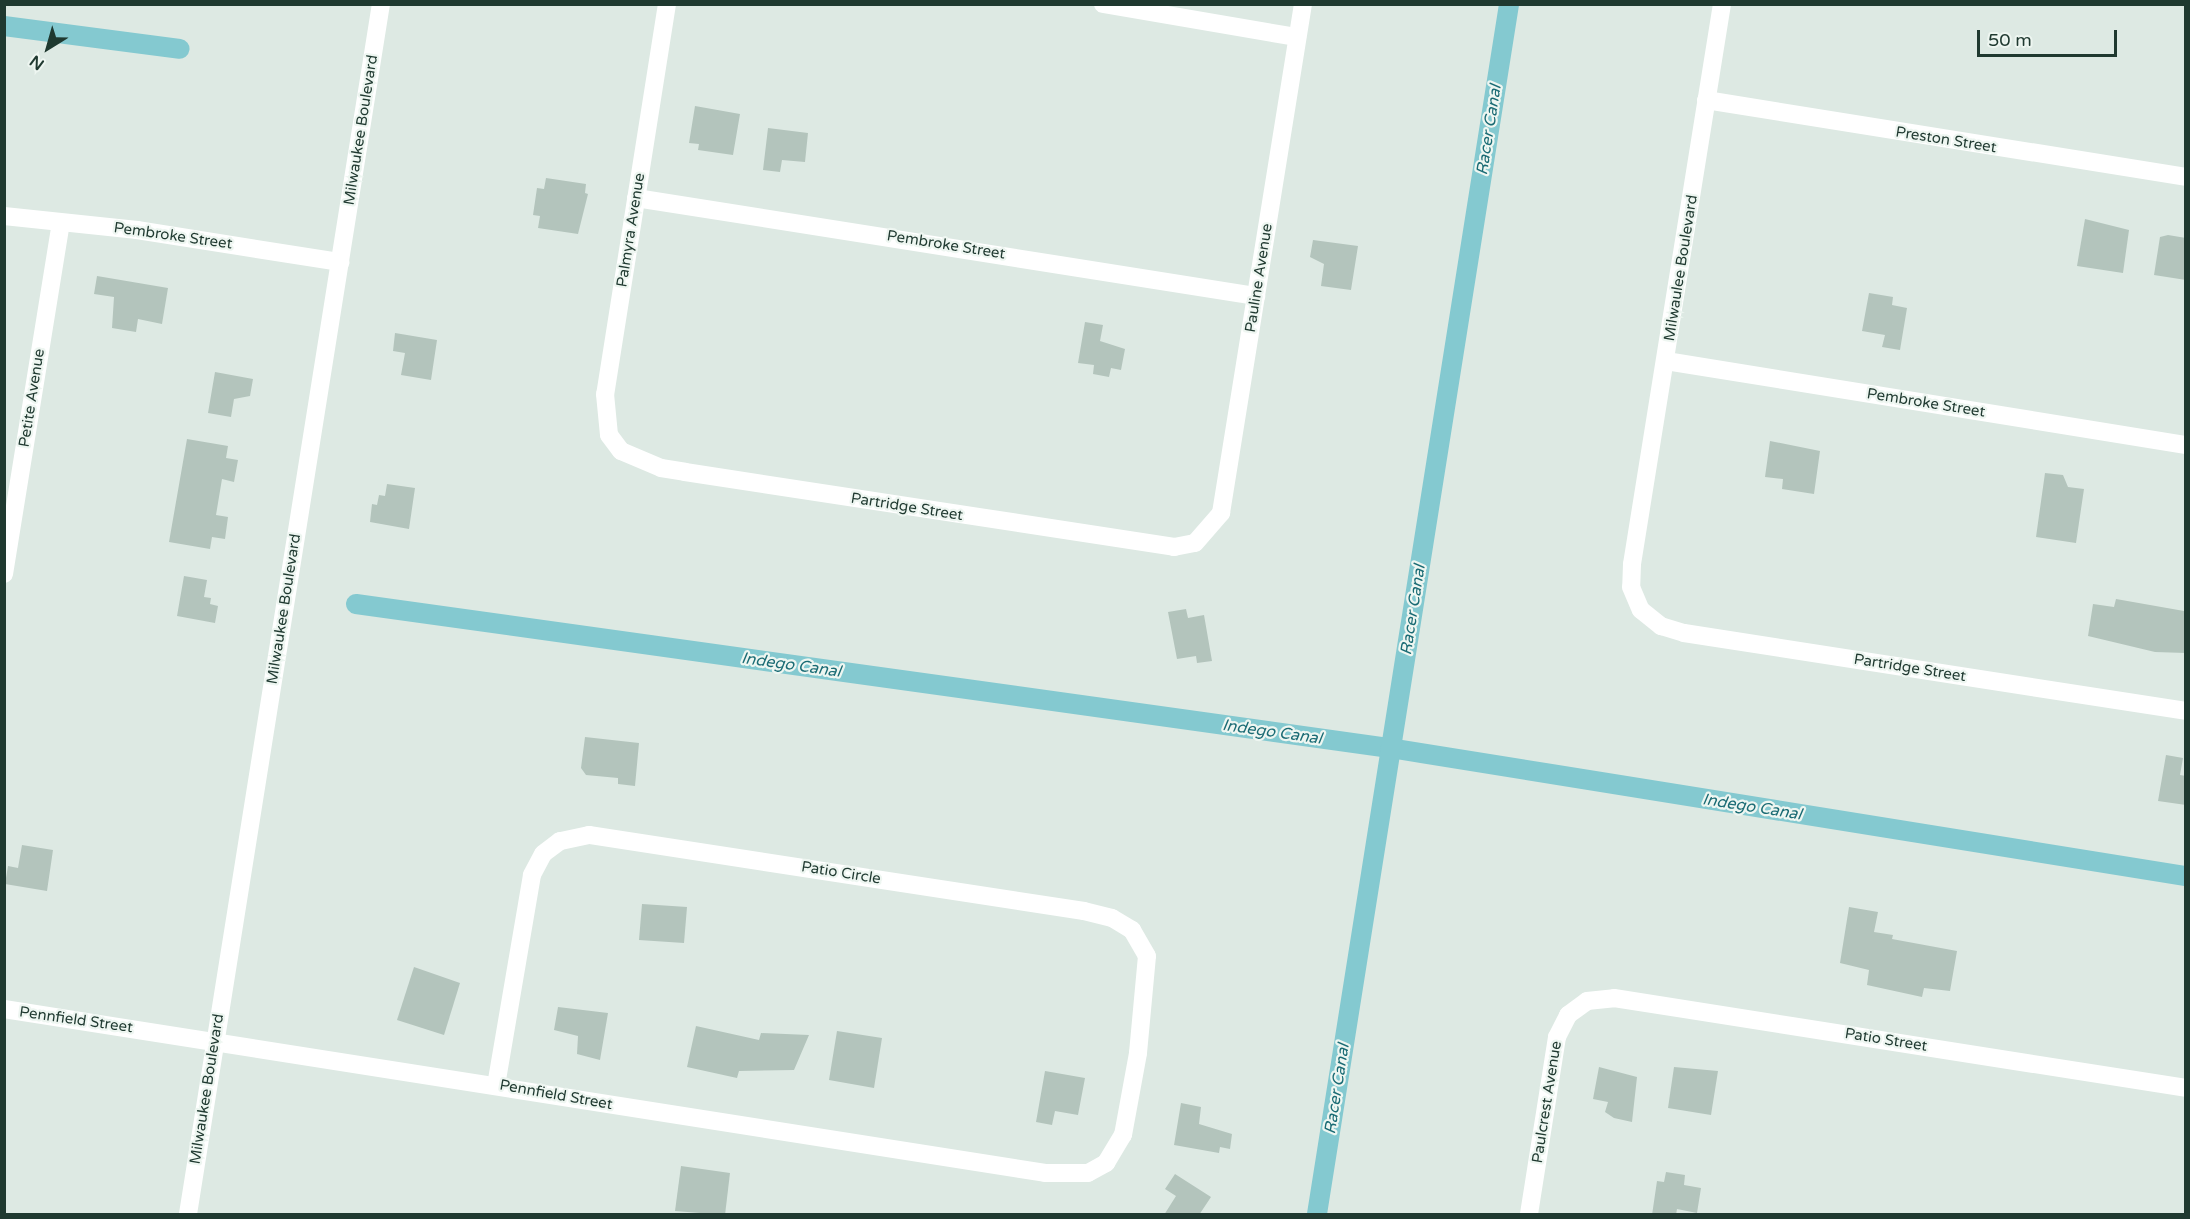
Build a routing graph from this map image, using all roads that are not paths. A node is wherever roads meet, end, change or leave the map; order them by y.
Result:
1 (381, 4) edge
2 (667, 4) edge
3 (1102, 4) edge
4 (1303, 4) edge
5 (1722, 4) edge
6 (1298, 37) junction
7 (1706, 100) junction
8 (2186, 177) edge
9 (636, 198) junction
10 (4, 216) edge
11 (61, 223) junction
12 (340, 262) junction
13 (1256, 296) junction
14 (1666, 361) junction
15 (2186, 445) edge
16 (621, 452) joint
17 (11, 481) edge
18 (1195, 543) joint
19 (4, 574) edge
20 (1641, 610) joint
21 (2186, 711) edge
22 (1587, 1001) joint
23 (4, 1010) edge
24 (214, 1041) junction
25 (496, 1085) junction
26 (2186, 1088) edge
27 (1106, 1163) joint
28 (188, 1215) edge
29 (1529, 1215) edge

1 - 12 street, Milwaukee Boulevard
2 - 9 street, Palmyra Avenue
3 - 6 street
4 - 6 street, Pauline Avenue
5 - 7 street, Milwaulee Boulevard
6 - 13 street, Pauline Avenue
7 - 8 street, Preston Street
7 - 14 street, Milwaulee Boulevard
9 - 13 street, Pembroke Street
9 - 16 street, Palmyra Avenue
10 - 11 street, Pembroke Street
11 - 12 street, Pembroke Street
11 - 17 street, Petite Avenue
12 - 24 street, Milwaukee Boulevard
13 - 18 street, Pauline Avenue
14 - 15 street, Pembroke Street
14 - 20 street, Milwaulee Boulevard
16 - 18 street, Partridge Street
17 - 19 street, Petite Avenue
20 - 21 street, Partridge Street
22 - 26 street, Patio Street
22 - 29 street, Paulcrest Avenue
23 - 24 street, Pennfield Street
24 - 25 street, Pennfield Street
24 - 28 street, Milwaukee Boulevard
25 - 27 street, Pennfield Street
25 - 27 street, Patio Circle

